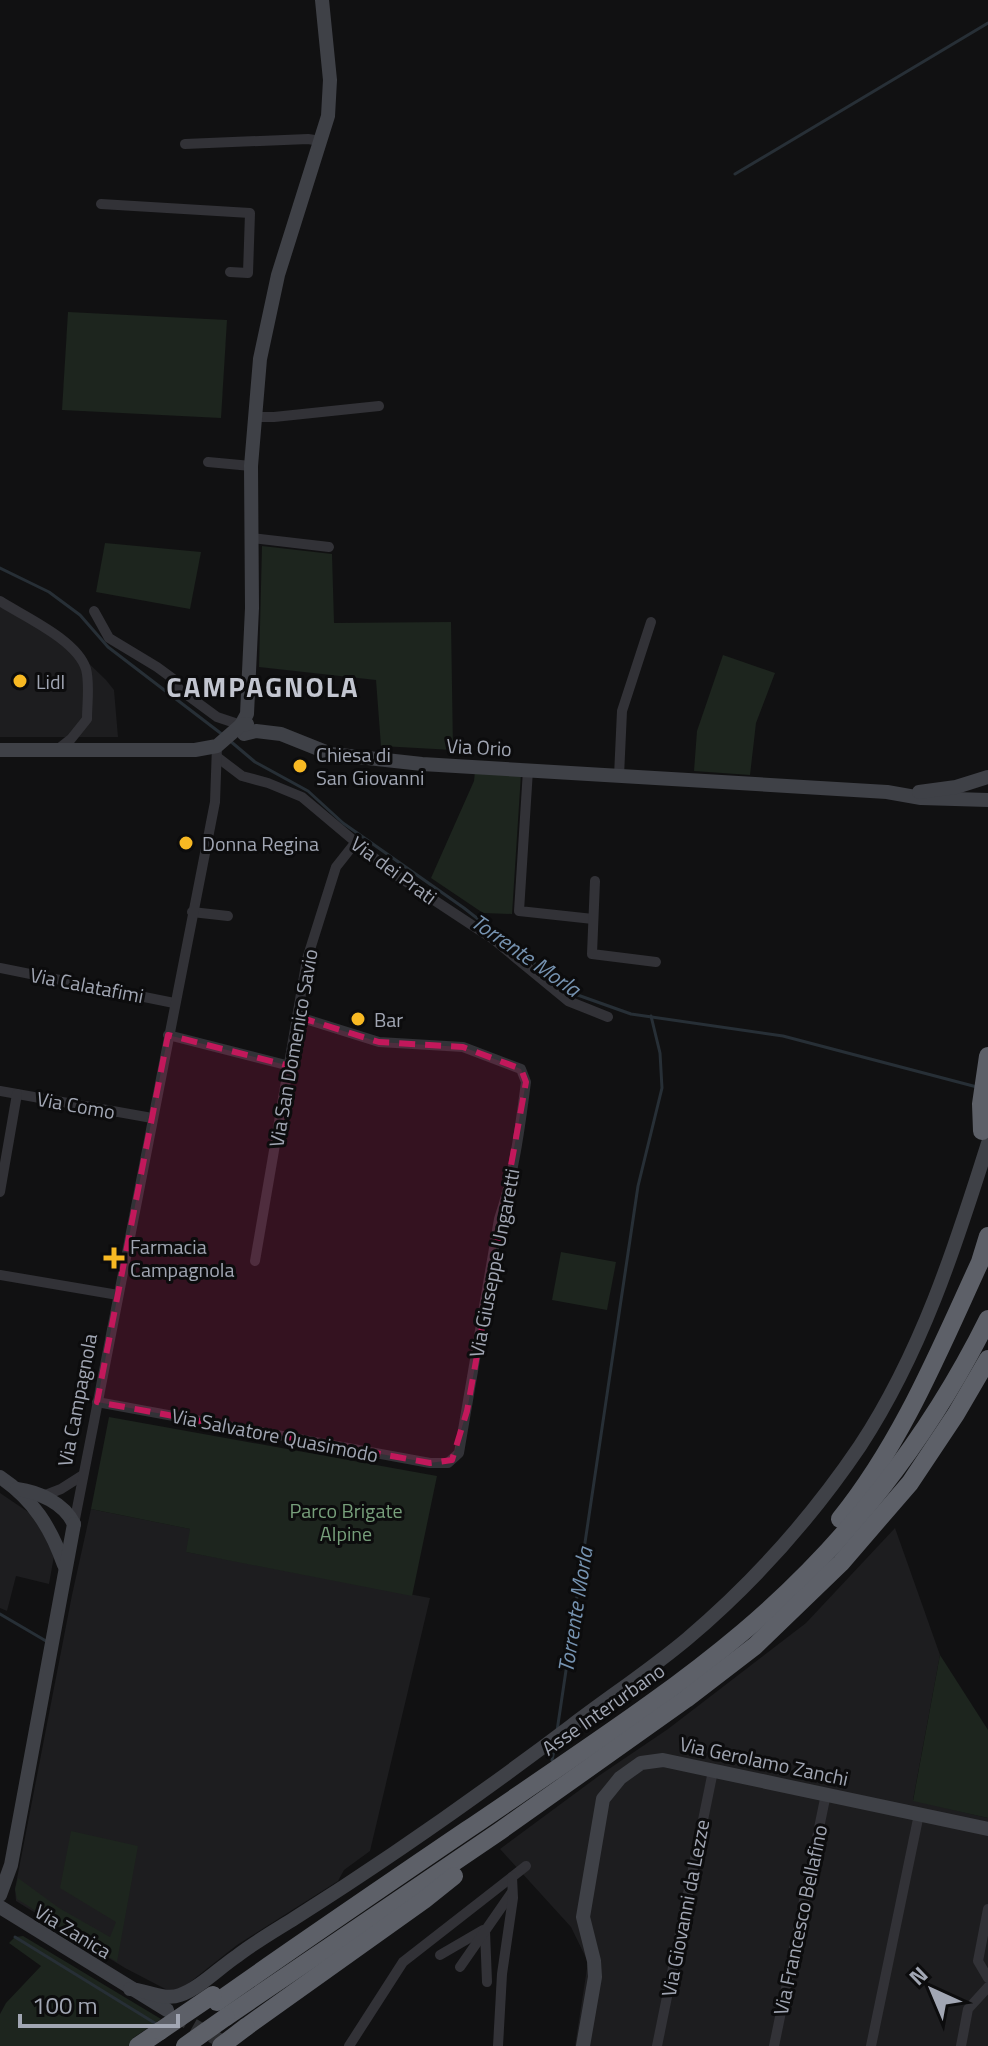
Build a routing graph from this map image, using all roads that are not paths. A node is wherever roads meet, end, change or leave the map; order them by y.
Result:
1 (322, 0) edge
2 (321, 141) junction
3 (185, 144) dead end
4 (101, 204) dead end
5 (230, 272) dead end
6 (379, 406) dead end
7 (255, 417) junction
8 (208, 462) dead end
9 (251, 466) junction
10 (252, 538) junction
11 (329, 547) dead end
12 (0, 601) edge
13 (94, 611) dead end
14 (651, 622) dead end
15 (242, 731) junction
16 (219, 749) junction
17 (0, 750) edge
18 (56, 750) junction
19 (528, 770) junction
20 (619, 776) junction
21 (988, 777) edge
22 (914, 795) junction
23 (988, 800) edge
24 (355, 843) junction
25 (595, 881) dead end
26 (192, 912) junction
27 (228, 916) dead end
28 (593, 919) junction
29 (656, 962) dead end
30 (0, 968) edge
31 (174, 1003) junction
32 (299, 1017) junction
33 (608, 1017) dead end
34 (168, 1035) junction
35 (988, 1056) edge
36 (290, 1066) junction
37 (0, 1091) edge
38 (17, 1094) junction
39 (152, 1118) junction
40 (985, 1137) edge
41 (0, 1192) edge
42 (988, 1236) edge
43 (255, 1261) dead end
44 (0, 1275) edge
45 (118, 1295) junction
46 (988, 1319) edge
47 (988, 1359) edge
48 (988, 1375) edge
49 (97, 1402) junction
50 (956, 1414) junction
51 (452, 1460) joint
52 (83, 1475) junction
53 (0, 1477) edge
54 (41, 1504) junction
55 (74, 1524) junction
56 (65, 1568) junction
57 (610, 1732) junction
58 (713, 1771) junction
59 (826, 1794) junction
60 (919, 1814) junction
61 (988, 1829) edge
62 (500, 1831) junction
63 (526, 1866) dead end
64 (512, 1877) junction
65 (512, 1892) junction
66 (0, 1895) edge
67 (0, 1907) edge
68 (988, 1909) edge
69 (485, 1929) junction
70 (440, 1955) dead end
71 (460, 1967) dead end
72 (988, 1978) edge
73 (487, 1982) dead end
74 (988, 1987) edge
75 (130, 1989) junction
76 (167, 2010) tunnel mouth
77 (228, 2013) junction
78 (161, 2038) edge
79 (138, 2046) edge
80 (185, 2046) edge
81 (202, 2046) edge
82 (221, 2046) edge
83 (349, 2046) edge
84 (498, 2046) edge
85 (583, 2046) edge
86 (657, 2046) edge
87 (774, 2046) edge
88 (871, 2046) edge
89 (961, 2046) edge

1 - 2 street
2 - 3 street
2 - 7 street
4 - 5 street
6 - 7 street
7 - 9 street
8 - 9 street
9 - 10 street
10 - 11 street
10 - 15 street
12 - 18 street
13 - 15 street
14 - 20 street
15 - 16 street
15 - 19 street, Via Orio
16 - 18 street
16 - 24 street, Via dei Prati
16 - 26 street, Via Campagnola
17 - 18 street
19 - 20 street, Via Orio
19 - 28 street
20 - 22 street, Via Orio
21 - 22 street, Via Orio
22 - 23 street, Via Orio
24 - 32 street, Via San Domenico Savio
24 - 33 street, Via dei Prati
25 - 28 street
26 - 27 street
26 - 31 street, Via Campagnola
28 - 29 street
30 - 31 street, Via Calatafimi
31 - 34 street, Via Campagnola
32 - 36 street, Via San Domenico Savio
32 - 51 street, Via Giuseppe Ungaretti
34 - 36 street
34 - 39 street, Via Campagnola
35 - 40 highway
36 - 43 street, Via San Domenico Savio
37 - 38 street, Via Como
38 - 39 street, Via Como
38 - 41 street
39 - 45 street, Via Campagnola
40 - 75 street
42 - 57 highway
44 - 45 street
45 - 49 street, Via Campagnola
46 - 57 highway, Asse Interurbano
47 - 50 highway, Asse Interurbano
48 - 50 highway
49 - 51 street, Via Salvatore Quasimodo
49 - 52 street, Via Campagnola
50 - 62 highway, Asse Interurbano
52 - 54 street
52 - 55 street, Via Campagnola
53 - 54 street
54 - 55 street
54 - 56 street
55 - 56 street, Via Campagnola
56 - 66 street, Via Campagnola
57 - 77 highway, Asse Interurbano
58 - 59 street, Via Gerolamo Zanchi
58 - 85 street, Via Gerolamo Zanchi
58 - 86 street, Via Giovanni da Lezze
59 - 60 street, Via Gerolamo Zanchi
59 - 87 street, Via Francesco Bellafino
60 - 61 street, Via Gerolamo Zanchi
60 - 88 street
62 - 77 highway, Asse Interurbano
62 - 77 highway
63 - 64 street
64 - 65 street
64 - 83 street
65 - 69 street
65 - 84 street
67 - 75 street, Via Zanica
68 - 72 street
69 - 70 street
69 - 71 street
69 - 73 street
74 - 89 street
75 - 76 street, Via Zanica
77 - 78 highway, Asse Interurbano
77 - 80 highway, Asse Interurbano, bridge
77 - 81 highway
77 - 82 highway, bridge
78 - 79 highway, Asse Interurbano

